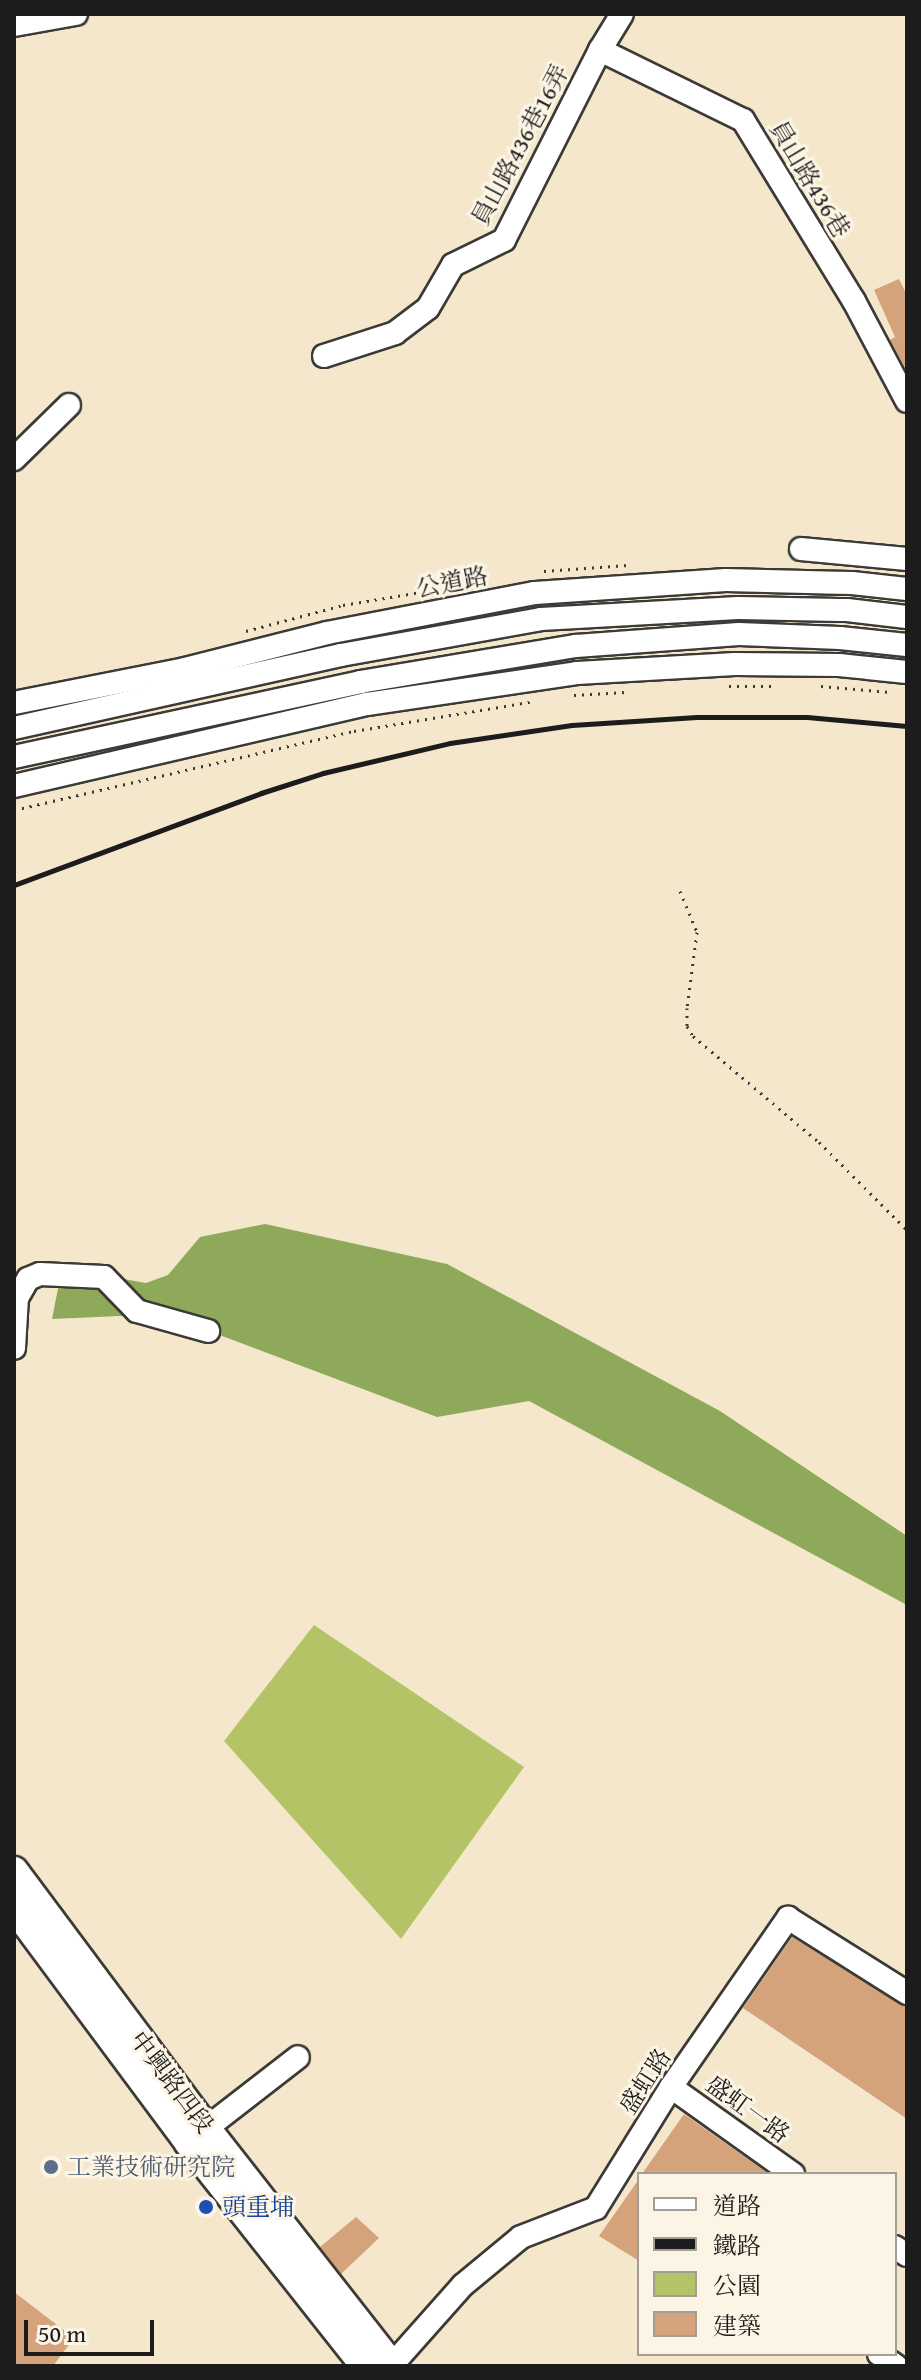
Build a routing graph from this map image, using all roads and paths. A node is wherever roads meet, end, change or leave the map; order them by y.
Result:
1 (76, 14) edge
2 (622, 14) edge
3 (14, 25) edge
4 (600, 50) junction
5 (324, 356) dead end
6 (907, 401) edge
7 (69, 405) dead end
8 (14, 459) edge
9 (801, 549) dead end
10 (907, 559) edge
11 (907, 589) edge
12 (907, 617) edge
13 (907, 645) edge
14 (907, 672) edge
15 (724, 686) dead end
16 (786, 686) dead end
17 (818, 686) dead end
18 (631, 691) dead end
19 (892, 692) dead end
20 (570, 695) dead end
21 (539, 700) dead end
22 (14, 703) edge
23 (14, 728) edge
24 (14, 757) edge
25 (14, 786) edge
26 (14, 810) edge
27 (680, 891) dead end
28 (907, 1230) edge
29 (208, 1331) dead end
30 (14, 1348) edge
31 (14, 1871) edge
32 (14, 1907) edge
33 (907, 1993) edge
34 (298, 2057) dead end
35 (671, 2087) junction
36 (196, 2134) junction
37 (790, 2172) edge
38 (365, 2366) edge
39 (392, 2366) edge

1 - 3 street
2 - 4 street
4 - 5 street, 員山路436巷16弄
4 - 6 street, 員山路436巷
7 - 8 street
9 - 10 street
11 - 22 street, 公道路
12 - 23 street
13 - 24 street
14 - 25 street
15 - 16 path
17 - 19 path
18 - 20 path
21 - 26 path
27 - 28 path
29 - 30 street
31 - 36 main road, 中興路四段
32 - 36 main road, 中興路四段
33 - 35 street, 盛虹路
34 - 36 street
35 - 37 street, 盛虹一路
35 - 39 street, 盛虹路
36 - 38 main road, 中興路四段
36 - 39 main road, 中興路四段

